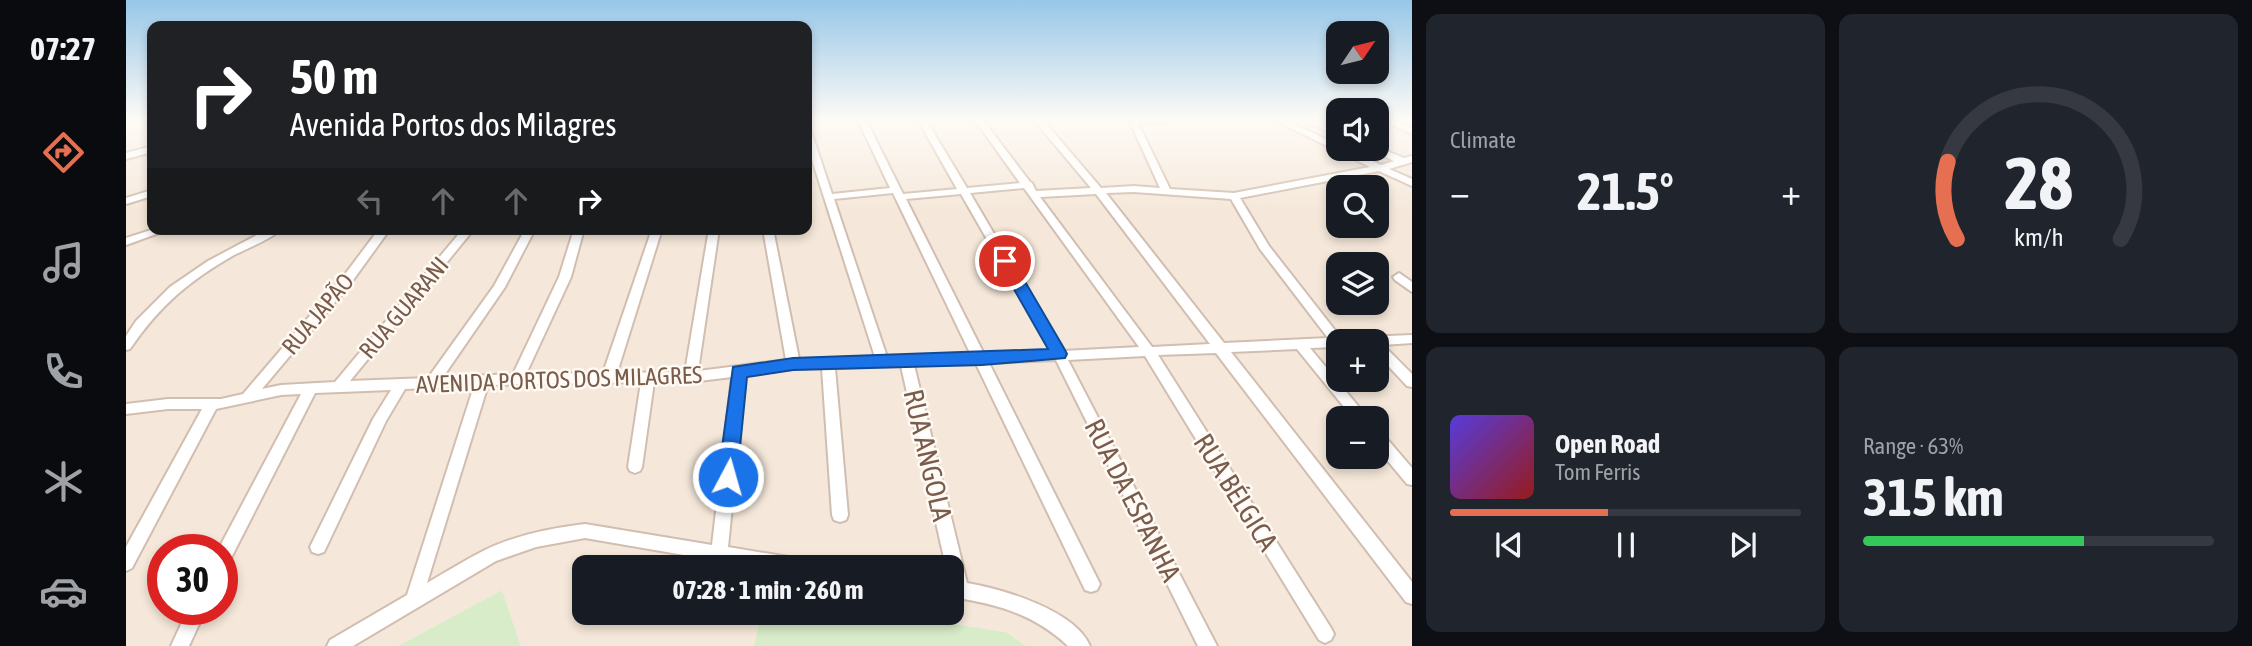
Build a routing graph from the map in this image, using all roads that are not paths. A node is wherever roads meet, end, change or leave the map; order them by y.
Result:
1 (147, 150) edge
2 (813, 150) edge
3 (877, 150) edge
4 (940, 150) edge
5 (1002, 150) edge
6 (1064, 150) edge
7 (1148, 150) edge
8 (1389, 154) edge
9 (126, 156) edge
10 (1408, 160) edge
11 (1366, 161) edge
12 (1381, 168) junction
13 (1412, 183) edge
14 (1165, 189) junction
15 (1032, 190) junction
16 (1098, 190) junction
17 (965, 191) junction
18 (898, 194) junction
19 (147, 195) edge
20 (1234, 196) junction
21 (828, 198) junction
22 (126, 201) edge
23 (147, 235) edge
24 (264, 235) edge
25 (381, 235) edge
26 (464, 235) edge
27 (527, 235) edge
28 (577, 235) edge
29 (654, 235) edge
30 (713, 235) edge
31 (769, 235) edge
32 (126, 242) edge
33 (1399, 277) dead end
34 (1412, 288) edge
35 (1328, 329) edge
36 (1412, 339) edge
37 (1389, 341) edge
38 (1326, 342) edge
39 (1299, 343) junction
40 (126, 346) edge
41 (1217, 346) junction
42 (1147, 349) junction
43 (1059, 354) junction
44 (1389, 358) edge
45 (982, 359) junction
46 (882, 360) junction
47 (906, 360) junction
48 (828, 363) junction
49 (793, 364) junction
50 (739, 372) junction
51 (648, 377) junction
52 (691, 377) junction
53 (517, 379) junction
54 (608, 379) junction
55 (482, 382) junction
56 (1412, 382) edge
57 (431, 384) junction
58 (400, 386) junction
59 (338, 387) junction
60 (311, 388) junction
61 (248, 397) junction
62 (211, 405) junction
63 (1352, 406) edge
64 (127, 410) edge
65 (1389, 451) edge
66 (635, 467) dead end
67 (1412, 479) edge
68 (840, 515) dead end
69 (235, 534) edge
70 (318, 547) dead end
71 (719, 555) joint
72 (949, 555) edge
73 (126, 563) edge
74 (1091, 584) dead end
75 (964, 590) edge
76 (1412, 596) edge
77 (414, 598) junction
78 (190, 625) edge
79 (1325, 634) dead end
80 (180, 646) edge
81 (336, 646) edge
82 (1081, 646) edge
83 (1208, 646) edge

1 - 9 street
2 - 21 street
3 - 18 street
4 - 17 street, RUA DA ESPANHA
5 - 15 street, RUA BÉLGICA
6 - 16 street
7 - 14 street
8 - 10 street
10 - 12 street
11 - 12 street
12 - 13 street
12 - 20 street
14 - 16 street
14 - 20 street
15 - 16 street
15 - 17 street
15 - 42 street, RUA BÉLGICA
16 - 41 street
17 - 18 street
17 - 43 street, RUA DA ESPANHA
18 - 21 street
18 - 45 street
19 - 22 street
20 - 35 street
21 - 46 street
23 - 32 street
24 - 40 street
25 - 61 street, RUA JAPÃO
26 - 59 street, RUA GUARANI
27 - 57 street
28 - 53 street
29 - 54 street
30 - 52 street
31 - 49 street
33 - 34 street
36 - 37 street, AVENIDA PORTOS DOS MILAGRES
38 - 39 street, AVENIDA PORTOS DOS MILAGRES
39 - 41 street, AVENIDA PORTOS DOS MILAGRES
39 - 63 street
41 - 42 street, AVENIDA PORTOS DOS MILAGRES
41 - 76 street
42 - 43 street, AVENIDA PORTOS DOS MILAGRES
42 - 79 street, RUA BÉLGICA
43 - 45 street, AVENIDA PORTOS DOS MILAGRES
43 - 83 street, RUA DA ESPANHA
44 - 56 street
45 - 47 street, AVENIDA PORTOS DOS MILAGRES
45 - 74 street
46 - 47 street, AVENIDA PORTOS DOS MILAGRES
46 - 48 street, AVENIDA PORTOS DOS MILAGRES
47 - 72 street, RUA ANGOLA
48 - 49 street, AVENIDA PORTOS DOS MILAGRES
48 - 68 street
49 - 50 street, AVENIDA PORTOS DOS MILAGRES
50 - 52 street, AVENIDA PORTOS DOS MILAGRES
50 - 71 street
51 - 52 street, AVENIDA PORTOS DOS MILAGRES
51 - 54 street, AVENIDA PORTOS DOS MILAGRES
51 - 66 street
53 - 54 street, AVENIDA PORTOS DOS MILAGRES
53 - 55 street, AVENIDA PORTOS DOS MILAGRES
55 - 57 street, AVENIDA PORTOS DOS MILAGRES
55 - 77 street
57 - 58 street, AVENIDA PORTOS DOS MILAGRES
58 - 59 street, AVENIDA PORTOS DOS MILAGRES
58 - 70 street
59 - 60 street, AVENIDA PORTOS DOS MILAGRES
60 - 61 street, AVENIDA PORTOS DOS MILAGRES
60 - 69 street
61 - 62 street, AVENIDA PORTOS DOS MILAGRES
62 - 64 street, AVENIDA PORTOS DOS MILAGRES
62 - 73 street
65 - 67 street
71 - 77 street
75 - 82 street
77 - 81 street
78 - 80 street

